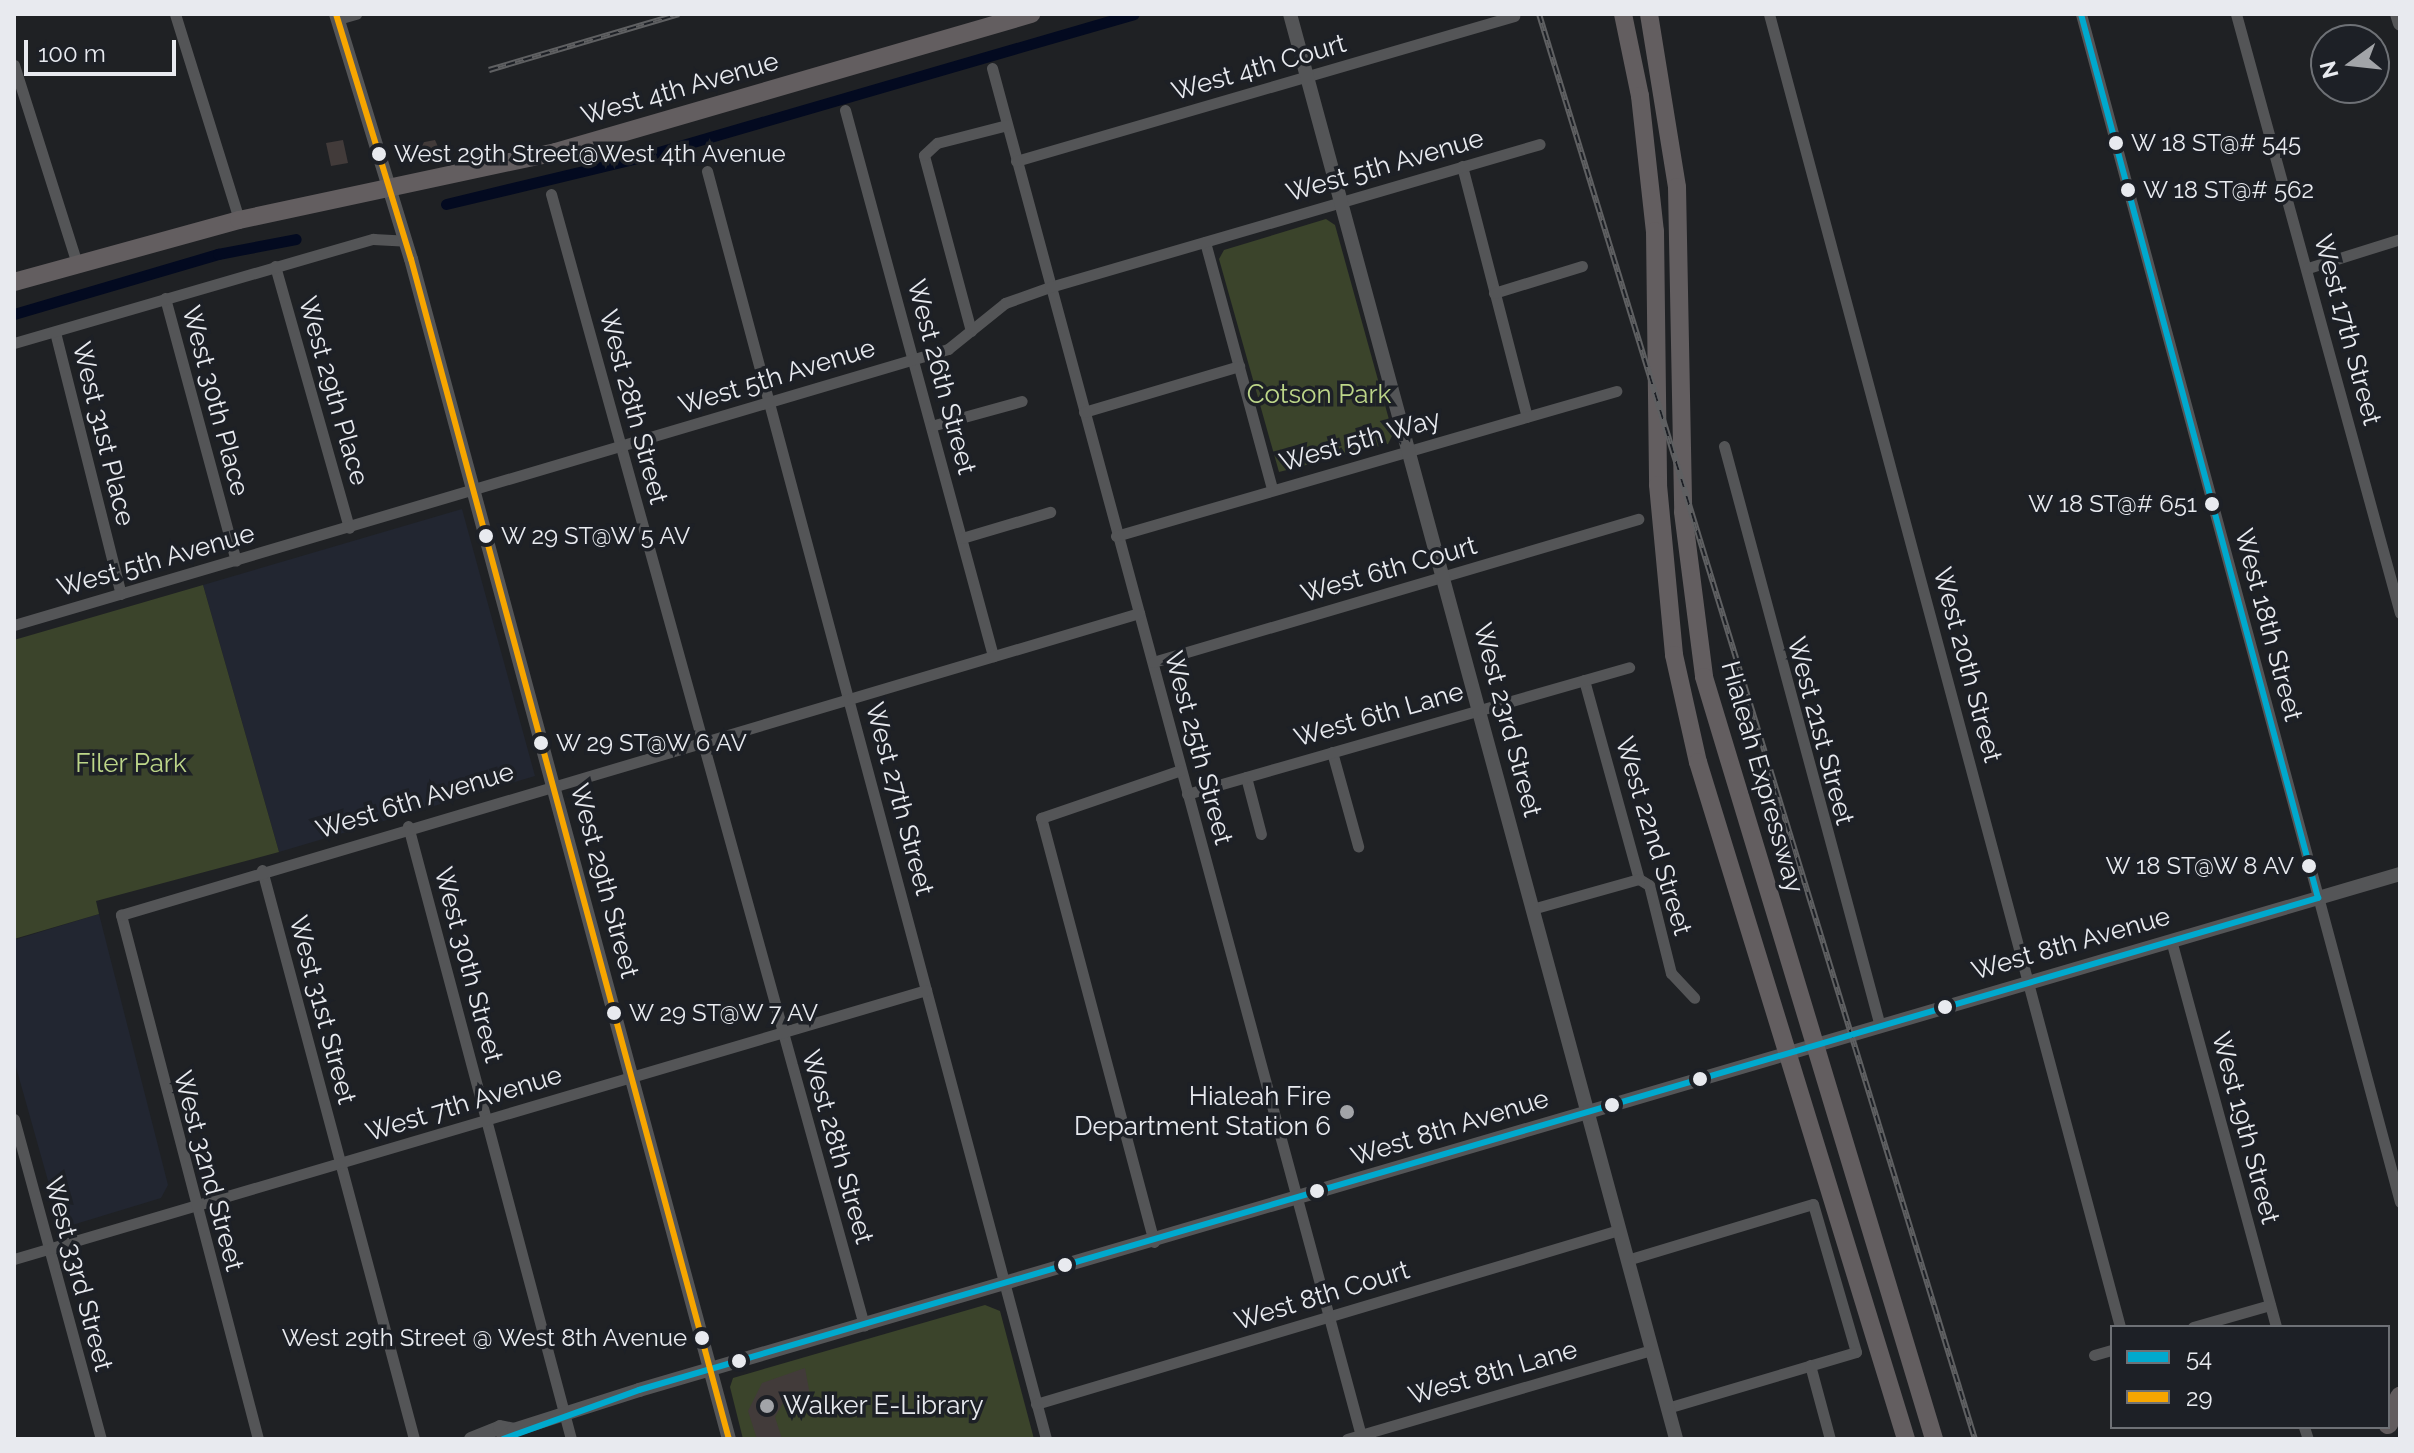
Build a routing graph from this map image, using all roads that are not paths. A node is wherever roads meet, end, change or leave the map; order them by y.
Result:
1 (175, 14) edge
2 (356, 14) edge
3 (1031, 14) edge
4 (1290, 14) edge
5 (1623, 14) edge
6 (1649, 14) edge
7 (1769, 14) edge
8 (2081, 14) edge
9 (2236, 14) edge
10 (2397, 14) edge
11 (1514, 16) dead end
12 (337, 17) edge
13 (2400, 24) edge
14 (14, 65) edge
15 (992, 68) dead end
16 (1308, 76) junction
17 (845, 110) dead end
18 (1007, 125) junction
19 (1540, 144) dead end
20 (1016, 161) junction
21 (1462, 166) junction
22 (707, 171) dead end
23 (391, 189) junction
24 (551, 194) dead end
25 (1342, 202) junction
26 (239, 220) junction
27 (2400, 239) edge
28 (406, 241) junction
29 (1205, 242) junction
30 (77, 264) junction
31 (275, 266) junction
32 (1582, 266) dead end
33 (2308, 268) junction
34 (14, 282) edge
35 (1050, 287) junction
36 (1494, 293) junction
37 (165, 298) junction
38 (971, 331) junction
39 (55, 332) junction
40 (14, 343) edge
41 (913, 360) junction
42 (1239, 366) junction
43 (1616, 391) dead end
44 (1022, 401) dead end
45 (767, 403) junction
46 (1084, 412) junction
47 (1527, 417) junction
48 (931, 426) junction
49 (1724, 446) dead end
50 (622, 447) junction
51 (1410, 449) junction
52 (474, 489) junction
53 (1272, 489) junction
54 (1050, 512) dead end
55 (1638, 519) dead end
56 (349, 528) junction
57 (1116, 536) junction
58 (962, 538) junction
59 (2400, 556) edge
60 (2386, 560) junction
61 (236, 561) junction
62 (1444, 576) junction
63 (121, 594) junction
64 (1139, 613) junction
65 (2400, 613) edge
66 (14, 625) edge
67 (993, 656) junction
68 (1153, 662) junction
69 (1629, 667) dead end
70 (1584, 680) junction
71 (850, 698) junction
72 (1480, 709) junction
73 (701, 740) junction
74 (1332, 752) junction
75 (1181, 770) junction
76 (1246, 777) junction
77 (553, 783) junction
78 (1187, 794) junction
79 (408, 826) junction
80 (1261, 834) dead end
81 (1358, 846) dead end
82 (262, 870) junction
83 (2400, 874) edge
84 (1639, 879) junction
85 (2318, 898) junction
86 (1532, 909) junction
87 (121, 915) joint
88 (2171, 940) junction
89 (2029, 980) junction
90 (926, 990) junction
91 (1694, 998) dead end
92 (1880, 1026) junction
93 (783, 1032) junction
94 (1816, 1045) junction
95 (1790, 1054) junction
96 (632, 1078) junction
97 (1588, 1112) junction
98 (14, 1119) edge
99 (487, 1120) junction
100 (341, 1164) junction
101 (1297, 1199) junction
102 (2400, 1202) edge
103 (194, 1207) junction
104 (1619, 1230) junction
105 (1154, 1242) junction
106 (48, 1249) junction
107 (14, 1259) edge
108 (1627, 1260) junction
109 (1004, 1285) junction
110 (2270, 1305) junction
111 (1328, 1317) junction
112 (864, 1325) junction
113 (2119, 1325) edge
114 (2200, 1325) edge
115 (2275, 1325) edge
116 (1652, 1350) junction
117 (2110, 1351) edge
118 (2094, 1355) dead end
119 (1810, 1365) junction
120 (710, 1370) junction
121 (2400, 1397) edge
122 (1036, 1404) junction
123 (1667, 1408) junction
124 (564, 1413) junction
125 (2390, 1419) edge
126 (508, 1434) edge
127 (1361, 1437) edge
128 (101, 1439) edge
129 (258, 1439) edge
130 (414, 1439) edge
131 (471, 1439) edge
132 (571, 1439) edge
133 (729, 1439) edge
134 (1046, 1439) edge
135 (1347, 1439) edge
136 (1676, 1439) edge
137 (1830, 1439) edge
138 (1906, 1439) edge
139 (1934, 1439) edge

1 - 26 street
2 - 12 street
3 - 23 main road, West 4th Avenue
4 - 16 street, West 23rd Street
5 - 95 main road, Hialeah Expressway
6 - 94 main road, Hialeah Expressway
7 - 89 street, West 20th Street
8 - 85 street, West 18th Street
9 - 33 street, West 17th Street
10 - 13 street
11 - 16 street, West 4th Court
12 - 23 street, West 29th Street
14 - 30 street
15 - 18 street, West 25th Street
16 - 20 street, West 4th Court
16 - 25 street, West 23rd Street
17 - 41 street, West 26th Street
18 - 20 street, West 25th Street
18 - 38 street
19 - 21 street, West 5th Avenue
20 - 35 street, West 25th Street
21 - 25 street, West 5th Avenue
21 - 36 street
22 - 45 street, West 27th Street
23 - 26 main road, West 4th Avenue
23 - 28 street, West 29th Street
24 - 50 street, West 28th Street
25 - 29 street, West 5th Avenue
25 - 51 street, West 23rd Street
26 - 30 main road, West 4th Avenue
27 - 33 street
28 - 31 street
28 - 52 street, West 29th Street
29 - 35 street, West 5th Avenue
29 - 42 street
30 - 34 main road, West 4th Avenue
31 - 37 street
31 - 56 street, West 29th Place
32 - 36 street
33 - 60 street, West 17th Street
35 - 38 street, West 5th Avenue
35 - 46 street, West 25th Street
36 - 47 street
37 - 39 street
37 - 61 street, West 30th Place
38 - 41 street, West 5th Avenue
39 - 40 street
39 - 63 street, West 31st Place
41 - 45 street, West 5th Avenue
41 - 48 street, West 26th Street
42 - 46 street
42 - 53 street
43 - 47 street, West 5th Way
44 - 48 street
45 - 50 street, West 5th Avenue
45 - 71 street, West 27th Street
46 - 57 street, West 25th Street
47 - 51 street, West 5th Way
48 - 58 street, West 26th Street
49 - 92 street, West 21st Street
50 - 52 street, West 5th Avenue
50 - 73 street, West 28th Street
51 - 53 street, West 5th Way
51 - 62 street, West 23rd Street
52 - 56 street, West 5th Avenue
52 - 77 street, West 29th Street
53 - 57 street, West 5th Way
54 - 58 street
55 - 62 street, West 6th Court
56 - 61 street, West 5th Avenue
57 - 64 street, West 25th Street
58 - 67 street, West 26th Street
59 - 60 street
60 - 65 street, West 17th Street
61 - 63 street, West 5th Avenue
62 - 68 street, West 6th Court
62 - 72 street, West 23rd Street
63 - 66 street, West 5th Avenue
64 - 67 street, West 6th Avenue
64 - 68 street, West 25th Street
67 - 71 street, West 6th Avenue
68 - 75 street, West 25th Street
69 - 70 street, West 6th Lane
70 - 72 street, West 6th Lane
70 - 84 street, West 22nd Street
71 - 73 street, West 6th Avenue
71 - 90 street, West 27th Street
72 - 74 street, West 6th Lane
72 - 86 street, West 23rd Street
73 - 77 street, West 6th Avenue
73 - 93 street, West 28th Street
74 - 76 street, West 6th Lane
74 - 81 street
75 - 78 street, West 25th Street
75 - 105 street
76 - 78 street, West 6th Lane
76 - 80 street
77 - 79 street, West 6th Avenue
77 - 96 street, West 29th Street
78 - 101 street, West 25th Street
79 - 82 street, West 6th Avenue
79 - 99 street, West 30th Street
82 - 87 street, West 6th Avenue
82 - 100 street, West 31st Street
83 - 85 street, West 8th Avenue
84 - 86 street
84 - 91 street, West 22nd Street
85 - 88 street, West 8th Avenue
85 - 102 street, West 18th Street
86 - 97 street, West 23rd Street
87 - 103 street, West 32nd Street
88 - 89 street, West 8th Avenue
88 - 110 street, West 19th Street
89 - 92 street, West 8th Avenue
89 - 113 street, West 20th Street
90 - 93 street, West 7th Avenue
90 - 109 street, West 27th Street
92 - 94 street, West 8th Avenue
93 - 96 street, West 7th Avenue
93 - 112 street, West 28th Street
94 - 95 street, West 8th Avenue
94 - 139 main road, Hialeah Expressway
95 - 97 street, West 8th Avenue
95 - 138 main road, Hialeah Expressway
96 - 99 street, West 7th Avenue
96 - 120 street, West 29th Street
97 - 101 street, West 8th Avenue
97 - 104 street, West 23rd Street
98 - 106 street, West 33rd Street
99 - 100 street, West 7th Avenue
99 - 124 street, West 30th Street
100 - 103 street, West 7th Avenue
100 - 130 street, West 31st Street
101 - 105 street, West 8th Avenue
101 - 111 street, West 25th Street
103 - 106 street, West 7th Avenue
103 - 129 street, West 32nd Street
104 - 108 street, West 23rd Street
104 - 111 street, West 8th Court
105 - 109 street, West 8th Avenue
106 - 107 street, West 7th Avenue
106 - 128 street, West 33rd Street
108 - 116 street, West 23rd Street
108 - 119 street
109 - 112 street, West 8th Avenue
109 - 122 street, West 27th Street
110 - 114 street
110 - 115 street, West 19th Street
111 - 122 street, West 8th Court
111 - 127 street, West 25th Street
112 - 120 street, West 8th Avenue
116 - 123 street, West 23rd Street
116 - 127 street, West 8th Lane
117 - 118 street
119 - 123 street
119 - 137 street
120 - 124 street, West 8th Avenue
120 - 133 street, West 29th Street
121 - 125 highway
122 - 134 street, West 27th Street
123 - 136 street, West 23rd Street
124 - 126 street, West 8th Avenue
124 - 132 street, West 30th Street
126 - 131 street, West 8th Avenue
127 - 135 street, West 8th Lane

